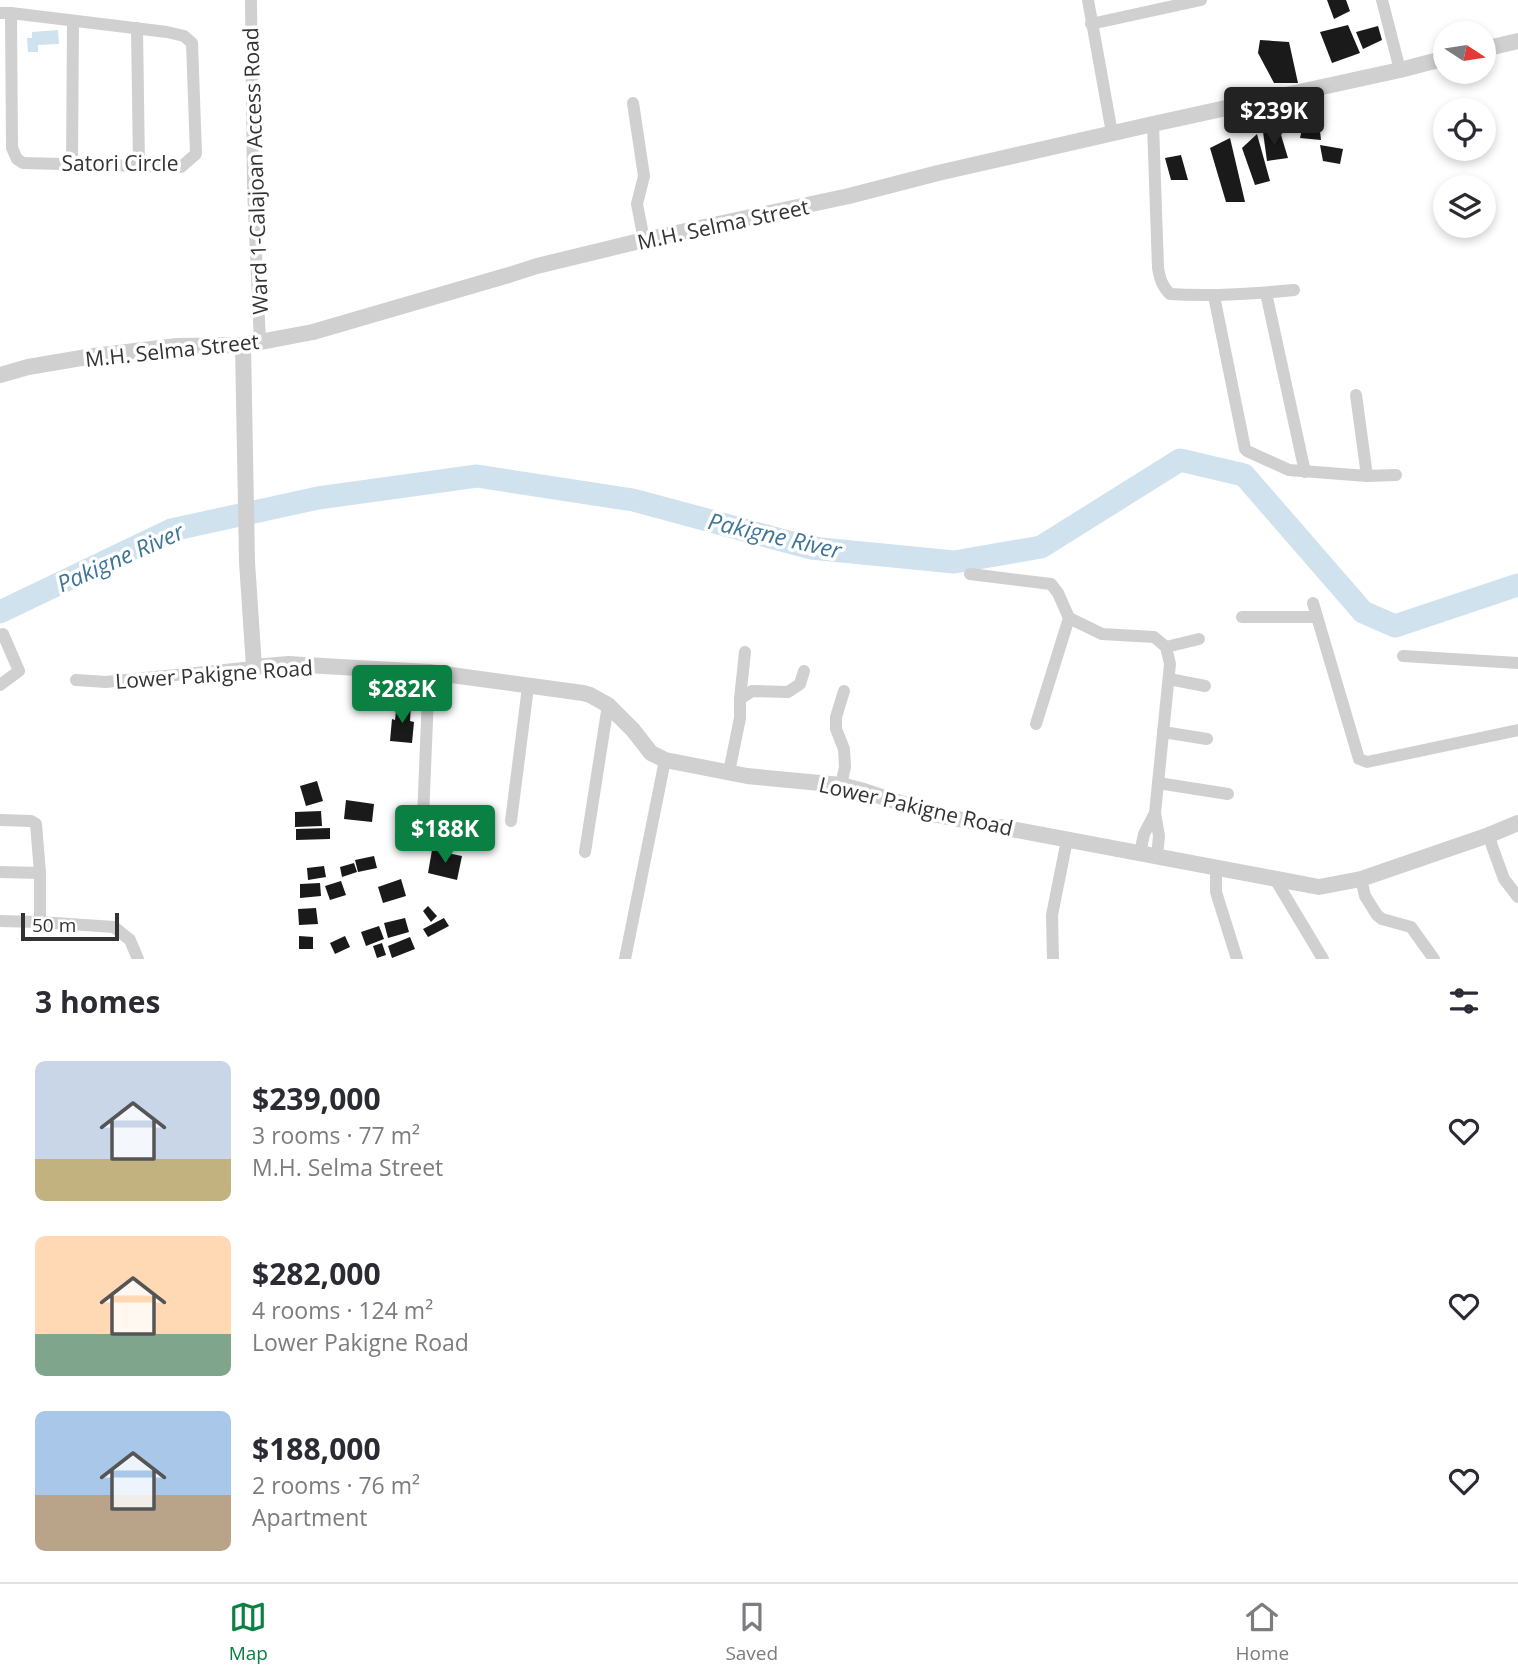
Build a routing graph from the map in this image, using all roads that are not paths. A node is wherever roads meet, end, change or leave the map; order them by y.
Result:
1 (251, 0) edge
2 (1088, 0) edge
3 (1201, 0) edge
4 (1382, 0) edge
5 (6, 13) edge
6 (73, 21) junction
7 (1091, 24) junction
8 (137, 28) junction
9 (1518, 41) edge
10 (1496, 46) edge
11 (1433, 61) edge
12 (1400, 70) junction
13 (6, 74) edge
14 (633, 103) dead end
15 (1153, 124) junction
16 (1112, 133) junction
17 (72, 165) junction
18 (139, 166) junction
19 (644, 240) junction
20 (1294, 290) dead end
21 (1266, 293) junction
22 (1214, 296) junction
23 (260, 342) junction
24 (243, 345) junction
25 (0, 375) edge
26 (1356, 395) dead end
27 (1306, 471) junction
28 (1396, 475) dead end
29 (1367, 476) junction
30 (970, 574) dead end
31 (1313, 603) dead end
32 (1242, 617) dead end
33 (1069, 618) junction
34 (1317, 618) junction
35 (17, 628) dead end
36 (2, 635) edge
37 (1199, 639) dead end
38 (1166, 647) junction
39 (745, 652) dead end
40 (1403, 656) dead end
41 (1518, 663) edge
42 (254, 667) junction
43 (804, 671) dead end
44 (429, 672) junction
45 (1169, 679) junction
46 (76, 680) dead end
47 (0, 685) edge
48 (1205, 686) dead end
49 (528, 687) junction
50 (844, 691) dead end
51 (740, 699) junction
52 (608, 705) junction
53 (1036, 724) dead end
54 (1518, 730) edge
55 (1163, 732) junction
56 (1207, 739) dead end
57 (665, 760) junction
58 (729, 772) junction
59 (1158, 783) junction
60 (841, 785) junction
61 (1228, 794) dead end
62 (1155, 813) junction
63 (0, 820) edge
64 (511, 821) dead end
65 (1518, 823) edge
66 (1489, 835) junction
67 (1067, 839) junction
68 (422, 842) dead end
69 (585, 852) dead end
70 (1140, 853) junction
71 (1157, 856) junction
72 (1216, 867) junction
73 (0, 872) edge
74 (40, 873) junction
75 (1275, 878) junction
76 (1361, 879) junction
77 (1518, 897) edge
78 (0, 921) edge
79 (40, 922) junction
80 (138, 959) edge
81 (625, 959) edge
82 (1053, 959) edge
83 (1237, 959) edge
84 (1323, 959) edge
85 (1434, 959) edge

1 - 23 street, Ward 1-Calajoan Access Road
2 - 7 street
3 - 7 street
4 - 12 street
5 - 6 street, Satori Circle
5 - 13 street, Satori Circle
6 - 8 street, Satori Circle
6 - 17 street
7 - 16 street
8 - 18 street
8 - 18 street, Satori Circle
9 - 10 street
11 - 12 street, M.H. Selma Street
12 - 15 street, M.H. Selma Street
13 - 17 street, Satori Circle
14 - 19 street
15 - 16 street, M.H. Selma Street
15 - 22 street
16 - 19 street, M.H. Selma Street
17 - 18 street, Satori Circle
19 - 23 street, M.H. Selma Street
20 - 21 street
21 - 22 street
21 - 27 street
22 - 27 street
23 - 24 street, M.H. Selma Street
24 - 25 street, M.H. Selma Street
24 - 42 street
26 - 29 street
27 - 29 street
28 - 29 street
30 - 33 street
31 - 34 street
32 - 34 street
33 - 38 street
33 - 53 street
34 - 54 street
35 - 36 street
36 - 47 street
37 - 38 street
38 - 45 street
39 - 51 street
40 - 41 street
42 - 44 street, Lower Pakigne Road
42 - 46 street, Lower Pakigne Road
43 - 51 street
44 - 49 street, Lower Pakigne Road
44 - 68 street
45 - 48 street
45 - 55 street
49 - 52 street, Lower Pakigne Road
49 - 64 street
50 - 60 street
51 - 58 street
52 - 57 street, Lower Pakigne Road
52 - 69 street
55 - 56 street
55 - 59 street
57 - 58 street, Lower Pakigne Road
57 - 81 street
58 - 60 street, Lower Pakigne Road
59 - 61 street
59 - 62 street
60 - 67 street, Lower Pakigne Road
62 - 70 street
62 - 71 street
63 - 74 street
65 - 66 street, Lower Pakigne Road
66 - 76 street, Lower Pakigne Road
66 - 77 street
67 - 70 street, Lower Pakigne Road
67 - 82 street
70 - 71 street, Lower Pakigne Road
71 - 72 street, Lower Pakigne Road
72 - 75 street, Lower Pakigne Road
72 - 83 street
73 - 74 street
74 - 79 street
75 - 76 street, Lower Pakigne Road
75 - 84 street
76 - 85 street
78 - 79 street
79 - 80 street

